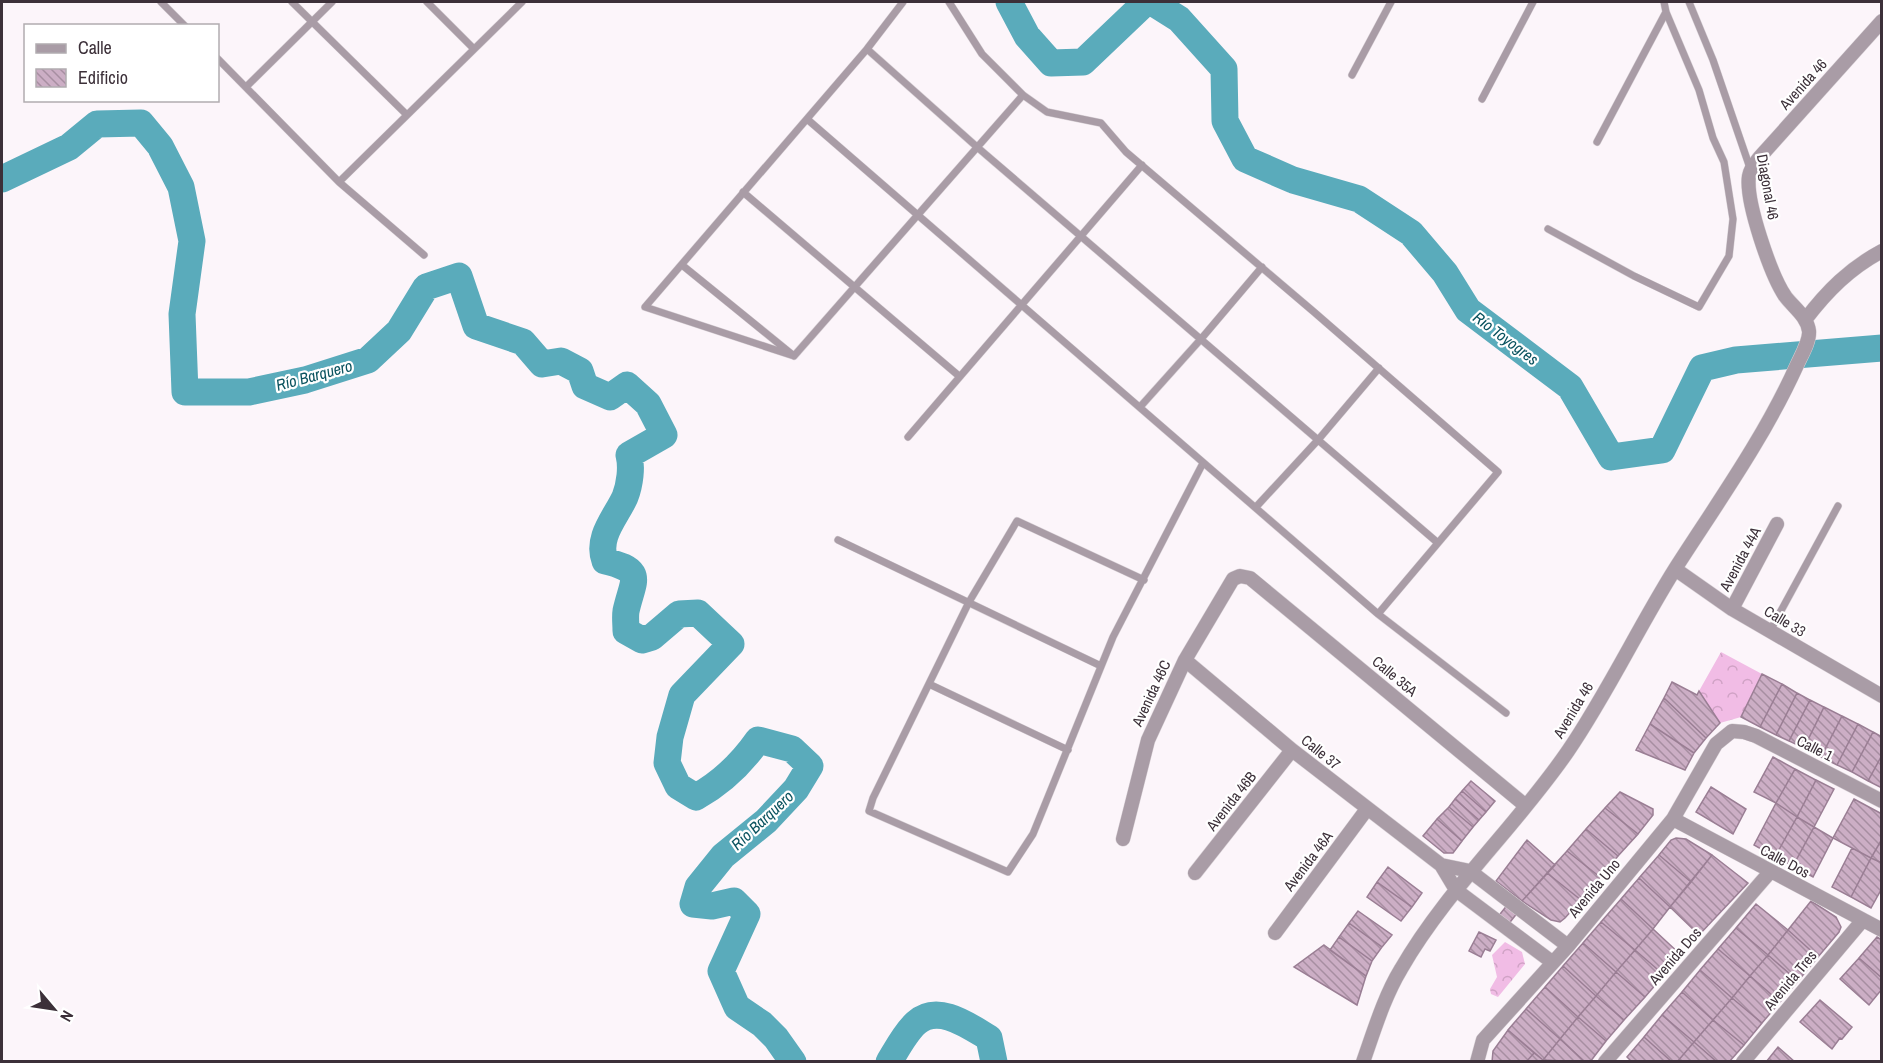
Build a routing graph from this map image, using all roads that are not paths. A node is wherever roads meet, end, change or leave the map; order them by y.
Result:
1 (161, 2) edge
2 (292, 2) edge
3 (332, 2) edge
4 (427, 2) edge
5 (522, 2) edge
6 (903, 2) edge
7 (949, 2) edge
8 (1391, 2) edge
9 (1533, 2) edge
10 (1664, 2) edge
11 (1689, 2) edge
12 (1666, 12) junction
13 (312, 21) junction
14 (1881, 21) edge
15 (183, 24) edge
16 (474, 49) junction
17 (867, 49) junction
18 (219, 59) edge
19 (1352, 75) dead end
20 (246, 87) junction
21 (1023, 95) junction
22 (1482, 99) dead end
23 (407, 115) junction
24 (807, 119) junction
25 (1597, 142) dead end
26 (977, 147) junction
27 (1142, 165) junction
28 (1751, 170) junction
29 (339, 182) junction
30 (743, 192) junction
31 (919, 216) junction
32 (1548, 229) dead end
33 (1080, 235) junction
34 (1881, 250) edge
35 (424, 255) dead end
36 (682, 265) junction
37 (1262, 267) junction
38 (856, 287) junction
39 (1021, 304) junction
40 (1805, 320) junction
41 (1201, 339) junction
42 (794, 356) junction
43 (1379, 368) junction
44 (959, 376) junction
45 (1140, 407) junction
46 (908, 437) dead end
47 (1318, 440) junction
48 (1203, 463) junction
49 (1838, 506) dead end
50 (1256, 507) junction
51 (1777, 524) dead end
52 (838, 540) dead end
53 (1438, 543) junction
54 (1675, 569) junction
55 (1240, 576) joint
56 (1144, 580) junction
57 (969, 602) junction
58 (1732, 609) junction
59 (1378, 614) junction
60 (1770, 631) junction
61 (1185, 660) junction
62 (1101, 666) junction
63 (929, 684) junction
64 (1881, 696) edge
65 (1506, 713) dead end
66 (1732, 731) joint
67 (1068, 750) junction
68 (1292, 750) junction
69 (1881, 801) edge
70 (1526, 806) junction
71 (1367, 810) junction
72 (1673, 819) junction
73 (1123, 839) dead end
74 (1441, 865) junction
75 (1470, 871) junction
76 (1770, 872) junction
77 (1195, 873) dead end
78 (1456, 890) junction
79 (1862, 921) junction
80 (1881, 930) edge
81 (1275, 933) dead end
82 (1568, 946) junction
83 (1552, 962) junction
84 (1477, 1061) edge
85 (1363, 1062) edge
86 (1605, 1062) edge
87 (1743, 1062) edge

1 - 15 lane
2 - 13 lane
3 - 13 lane
4 - 16 lane
5 - 16 lane
6 - 17 lane
7 - 21 lane
8 - 19 lane
9 - 22 lane
10 - 12 lane
11 - 28 lane, Diagonal 46
12 - 25 lane
12 - 32 lane
13 - 20 lane
13 - 23 lane
14 - 28 street, Avenida 46
16 - 23 lane
17 - 24 lane
17 - 26 lane
18 - 20 lane
20 - 29 lane
21 - 26 lane
21 - 27 lane
23 - 29 lane
24 - 30 lane
24 - 31 lane
26 - 31 lane
26 - 33 lane
27 - 33 lane
27 - 37 lane
28 - 40 street, Diagonal 46
29 - 35 lane
30 - 36 lane
30 - 38 lane
31 - 38 lane
31 - 39 lane
33 - 39 lane
33 - 41 lane
34 - 40 street
36 - 42 lane
36 - 42 lane
37 - 41 lane
37 - 43 lane
38 - 42 lane
38 - 44 lane
39 - 44 lane
39 - 45 lane
40 - 54 street, Avenida 46
41 - 45 lane
41 - 47 lane
43 - 47 lane
43 - 53 lane
44 - 46 lane
45 - 48 lane
47 - 50 lane
47 - 53 lane
48 - 50 lane
48 - 56 lane
49 - 60 lane
50 - 59 lane
51 - 58 street, Avenida 44A
52 - 57 lane
53 - 59 lane
54 - 58 street, Calle 33
54 - 70 street, Avenida 46
55 - 61 street, Avenida 46C
55 - 70 street, Calle 35A
56 - 57 lane
56 - 62 lane
57 - 62 lane
57 - 63 lane
58 - 60 street, Calle 33
59 - 65 lane
60 - 64 street, Calle 33
61 - 68 street, Calle 37
61 - 73 street, Avenida 46C
62 - 67 lane
63 - 67 lane
63 - 67 lane
66 - 69 street, Calle 1
66 - 72 street, Avenida Uno
68 - 71 street, Calle 37
68 - 77 street, Avenida 46B
70 - 75 street, Avenida 46
71 - 74 street, Calle 37
71 - 81 street, Avenida 46A
72 - 76 street, Calle Dos
72 - 82 street, Avenida Uno
74 - 75 street, Calle 37
74 - 78 street, Calle 37
75 - 78 street, Avenida 46
75 - 82 street, Calle 37
76 - 79 street, Calle Dos
76 - 86 street, Avenida Dos
78 - 83 street, Calle 37
78 - 85 street, Avenida 46
79 - 80 street, Calle Dos
79 - 87 street, Avenida Tres
82 - 83 street, Avenida Uno
83 - 84 street, Avenida Uno

